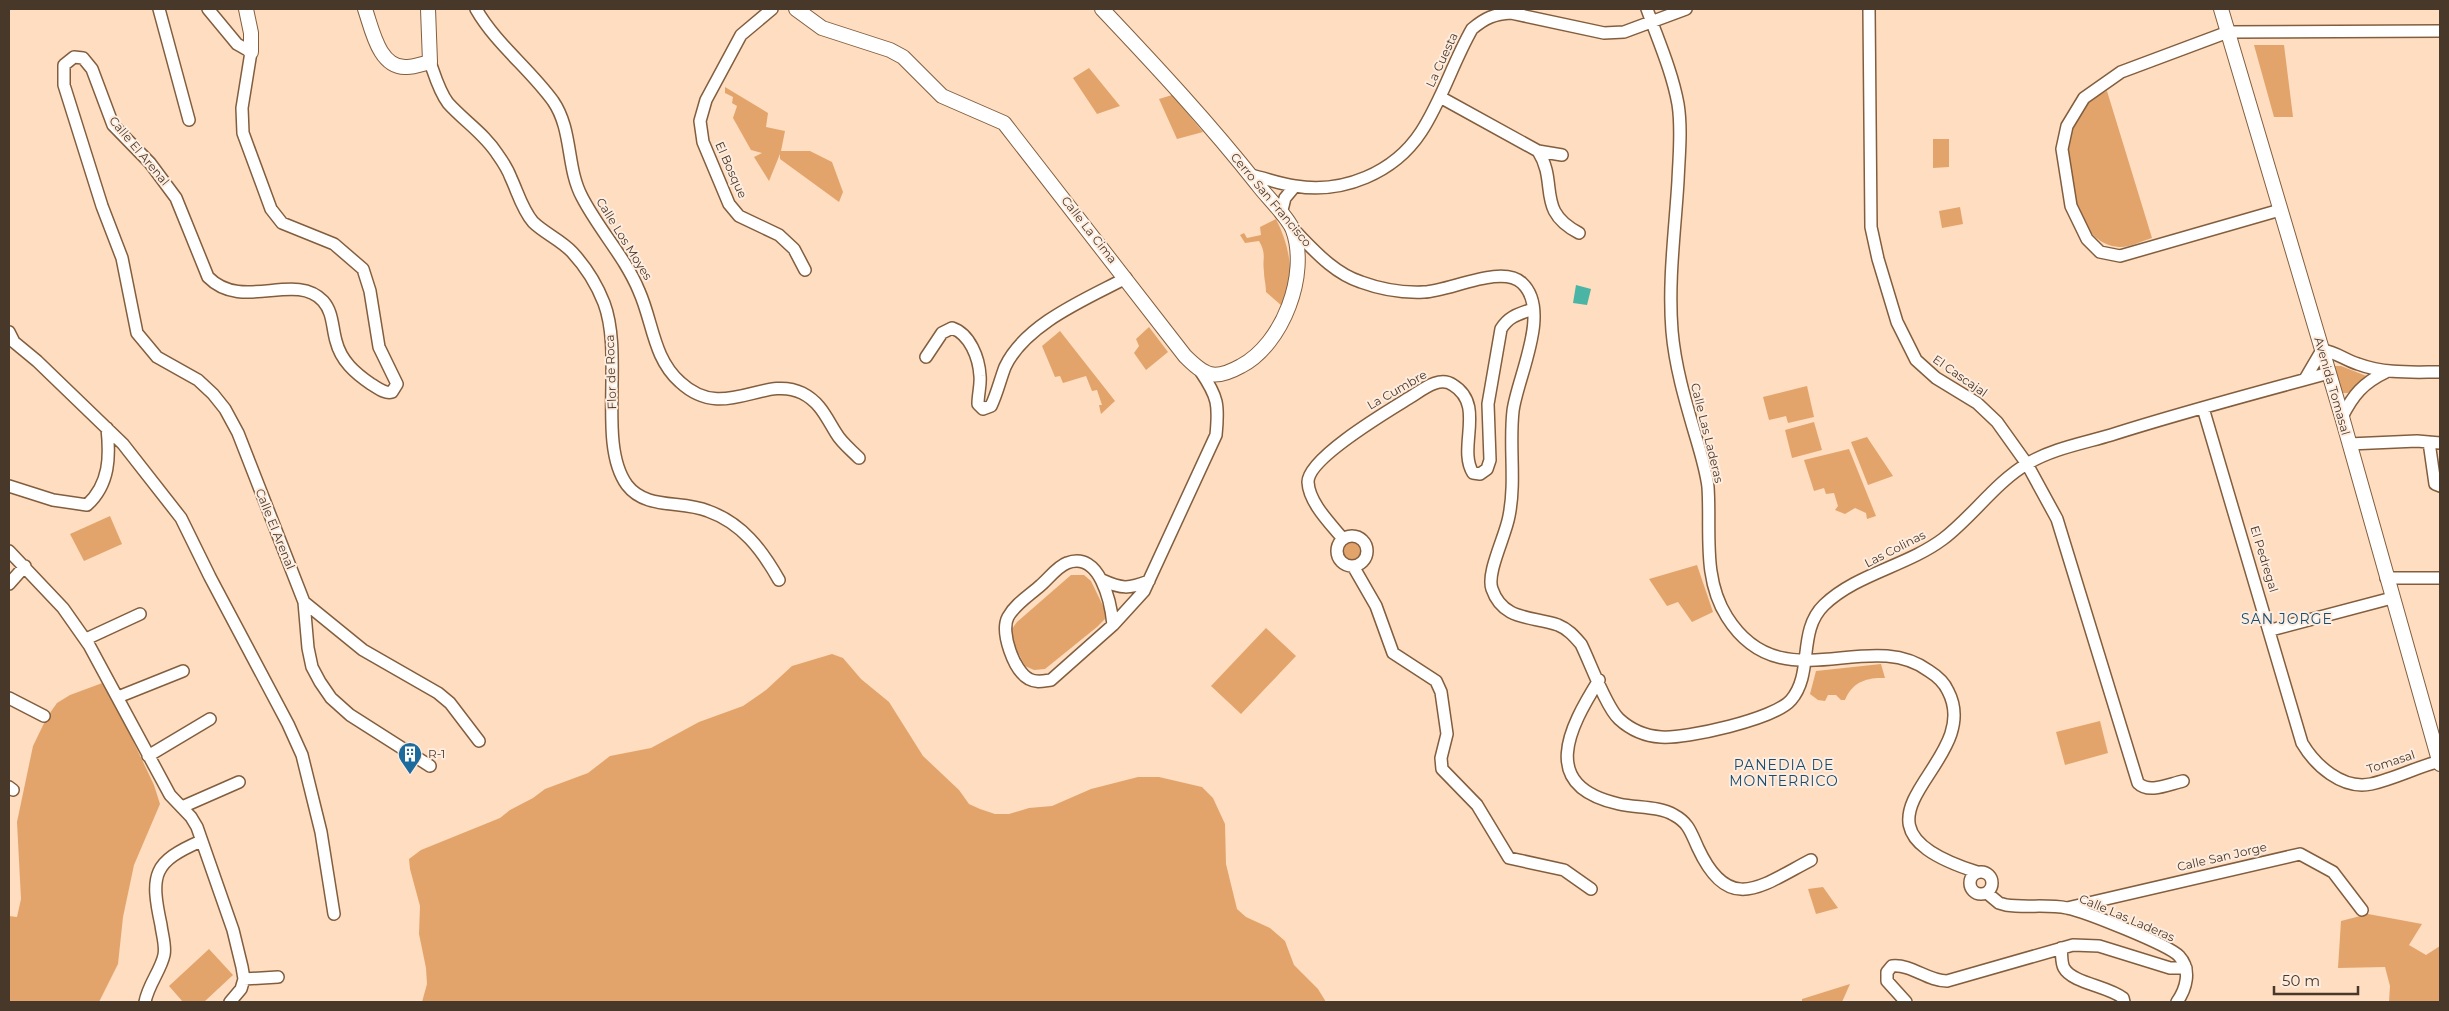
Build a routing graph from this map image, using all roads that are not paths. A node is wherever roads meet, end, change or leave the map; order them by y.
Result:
1 (159, 9) edge
2 (208, 9) edge
3 (246, 9) edge
4 (365, 9) edge
5 (428, 9) edge
6 (476, 9) edge
7 (772, 9) edge
8 (796, 9) edge
9 (1102, 9) edge
10 (1647, 9) edge
11 (1686, 9) edge
12 (1869, 9) edge
13 (2220, 9) edge
14 (1652, 22) junction
15 (2440, 31) edge
16 (2228, 32) junction
17 (251, 52) junction
18 (430, 62) junction
19 (1440, 96) junction
20 (189, 120) dead end
21 (1538, 151) junction
22 (1562, 155) dead end
23 (1250, 175) junction
24 (1295, 186) junction
25 (2280, 210) junction
26 (1281, 214) junction
27 (1292, 229) junction
28 (1579, 232) dead end
29 (805, 270) dead end
30 (1126, 278) junction
31 (1533, 309) junction
32 (9, 332) edge
33 (2322, 350) junction
34 (926, 357) dead end
35 (1201, 372) junction
36 (2386, 372) junction
37 (2440, 372) edge
38 (2329, 373) junction
39 (2305, 379) junction
40 (2203, 408) junction
41 (2342, 417) junction
42 (107, 428) junction
43 (2435, 443) edge
44 (2349, 444) junction
45 (859, 458) dead end
46 (2027, 464) junction
47 (9, 486) edge
48 (2440, 486) edge
49 (1343, 540) junction
50 (9, 551) edge
51 (25, 566) junction
52 (1353, 566) junction
53 (2386, 578) junction
54 (2440, 578) edge
55 (779, 580) dead end
56 (1102, 580) junction
57 (1149, 581) junction
58 (9, 584) edge
59 (2392, 598) junction
60 (304, 602) junction
61 (140, 614) dead end
62 (1113, 624) junction
63 (2270, 630) junction
64 (86, 640) junction
65 (1805, 662) junction
66 (182, 670) dead end
67 (1599, 680) junction
68 (118, 697) junction
69 (9, 698) edge
70 (44, 716) dead end
71 (210, 719) dead end
72 (479, 741) dead end
73 (148, 756) junction
74 (2440, 762) edge
75 (430, 766) dead end
76 (2324, 771) joint
77 (2183, 781) dead end
78 (239, 782) dead end
79 (182, 807) junction
80 (201, 840) junction
81 (1811, 860) dead end
82 (1954, 865) junction
83 (1977, 872) junction
84 (1969, 884) junction
85 (1591, 889) dead end
86 (1987, 893) junction
87 (2067, 908) junction
88 (2362, 910) dead end
89 (334, 914) dead end
90 (2061, 948) junction
91 (2186, 968) junction
92 (278, 977) dead end
93 (244, 979) junction
94 (145, 1002) edge
95 (230, 1002) edge
96 (1906, 1002) edge
97 (2124, 1002) edge
98 (2177, 1002) edge

1 - 20 street
2 - 17 street
3 - 17 street, Calle El Arenal
4 - 18 street
5 - 18 street, Flor de Roca
6 - 45 street, Calle Los Moyes
7 - 29 street, El Bosque
8 - 30 street, Calle La Cima
9 - 23 street, Cerro San Francisco
10 - 14 street, Calle Las Laderas
11 - 14 street, La Cuesta
12 - 46 street, El Cascajal
13 - 16 street, Avenida Tomasal
14 - 19 street, La Cuesta
14 - 65 street, Calle Las Laderas
15 - 16 street
16 - 25 street, Avenida Tomasal
16 - 25 street
17 - 60 street, Calle El Arenal
18 - 55 street, Flor de Roca
19 - 21 street
19 - 24 street, La Cuesta
21 - 22 street
21 - 28 street
23 - 24 street, La Cuesta
23 - 26 street, Cerro San Francisco
24 - 26 street
25 - 33 street, Avenida Tomasal
26 - 27 street, Cerro San Francisco
27 - 31 street, Cerro San Francisco
27 - 35 street
30 - 34 street
30 - 35 street, Calle La Cima
31 - 49 street, La Cumbre
31 - 67 street, Cerro San Francisco
32 - 42 street
33 - 36 street
33 - 38 street, Avenida Tomasal
33 - 39 street
35 - 57 street
36 - 37 street
36 - 41 street
38 - 39 street, Las Colinas
38 - 41 street, Avenida Tomasal
39 - 40 street, Las Colinas
40 - 46 street, Las Colinas
40 - 63 street, El Pedregal
41 - 44 street, Avenida Tomasal
42 - 47 street
42 - 89 street
43 - 44 street
43 - 48 street
44 - 53 street, Avenida Tomasal
46 - 65 street, Las Colinas
46 - 77 street, El Cascajal
49 - 52 street
49 - 52 street
50 - 51 street
51 - 58 street
51 - 64 street
52 - 85 street
53 - 54 street
53 - 59 street, Avenida Tomasal
56 - 57 street
56 - 62 street
56 - 62 street
57 - 62 street
59 - 63 street
59 - 74 street, Avenida Tomasal
60 - 72 street
60 - 75 street, Calle El Arenal
61 - 64 street
63 - 76 street, El Pedregal
64 - 68 street
65 - 67 street, Las Colinas
65 - 82 street, Calle Las Laderas
66 - 68 street
67 - 81 street
68 - 73 street
69 - 70 street
71 - 73 street
73 - 79 street
74 - 76 street, Tomasal
78 - 79 street
79 - 80 street
80 - 93 street
80 - 94 street
82 - 83 street, Calle Las Laderas
82 - 84 street, Calle Las Laderas
83 - 84 street
83 - 86 street
84 - 86 street
86 - 87 street, Calle Las Laderas
87 - 88 street, Calle San Jorge
87 - 91 street, Calle Las Laderas
90 - 91 street
90 - 96 street
90 - 97 street
91 - 98 street
92 - 93 street
93 - 95 street

